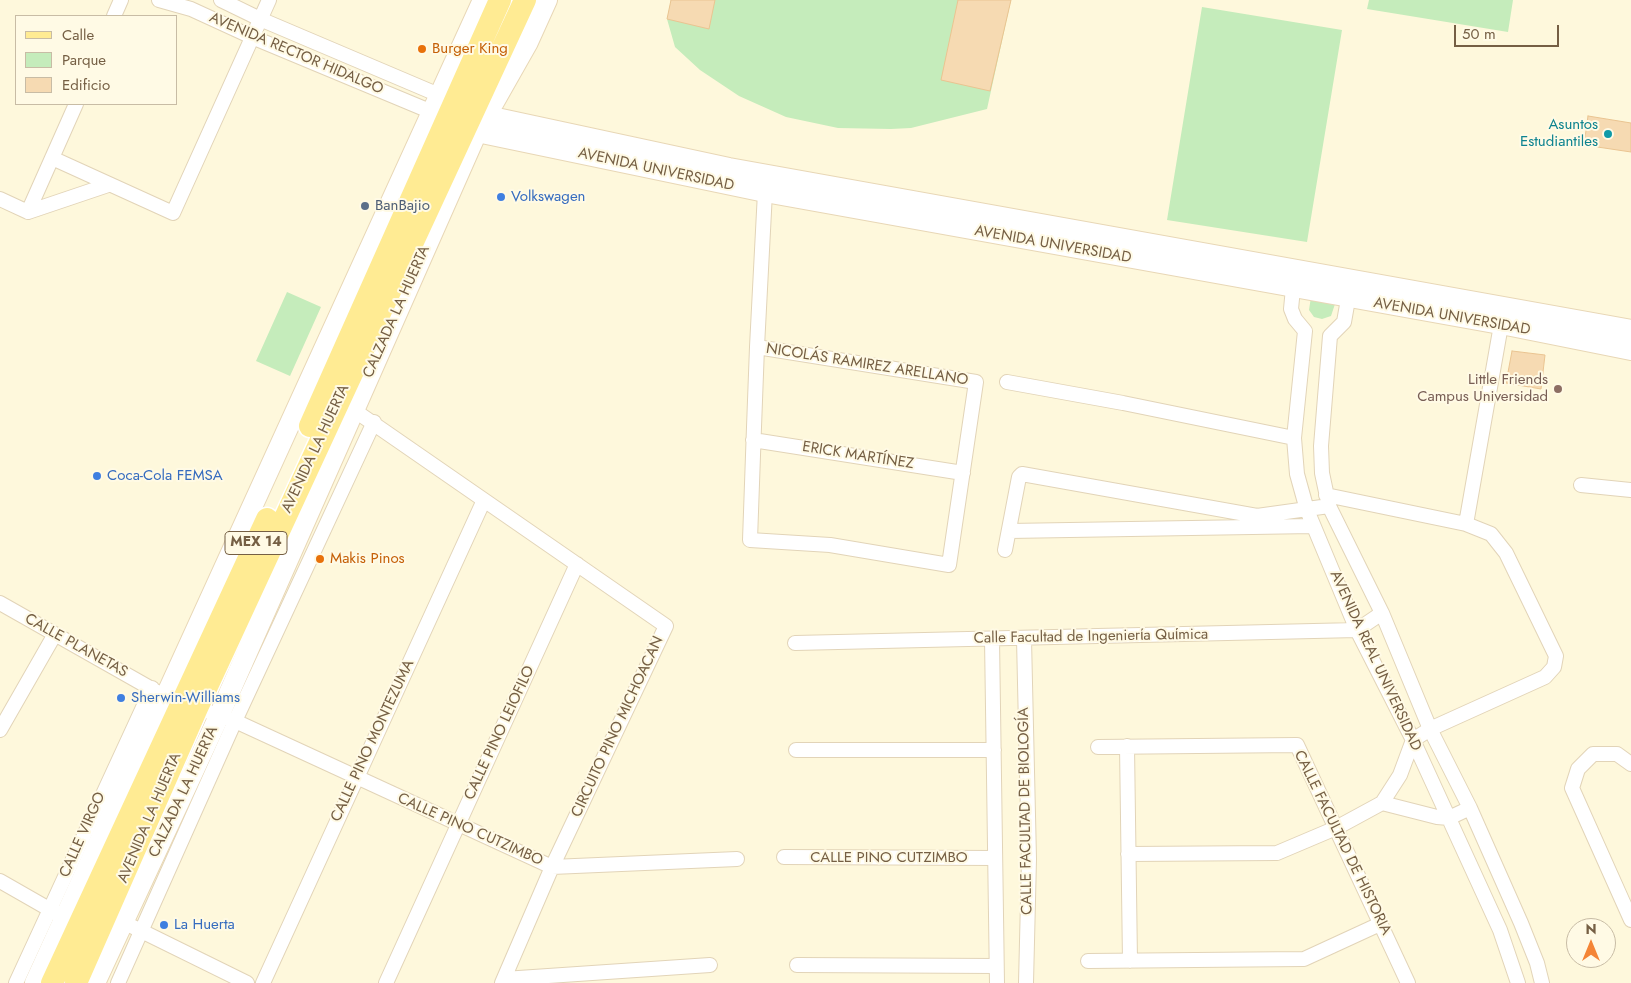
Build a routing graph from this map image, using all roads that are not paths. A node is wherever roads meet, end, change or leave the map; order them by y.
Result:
1 (122, 0) edge
2 (158, 0) edge
3 (220, 0) edge
4 (269, 0) edge
5 (483, 0) edge
6 (500, 0) edge
7 (525, 0) edge
8 (547, 0) edge
9 (114, 15) edge
10 (260, 19) junction
11 (252, 37) junction
12 (354, 60) junction
13 (346, 77) junction
14 (76, 105) edge
15 (460, 114) junction
16 (52, 158) junction
17 (108, 185) junction
18 (765, 192) junction
19 (0, 199) edge
20 (28, 212) junction
21 (1294, 279) junction
22 (1349, 289) junction
23 (1501, 325) junction
24 (1631, 330) edge
25 (757, 348) junction
26 (1631, 350) edge
27 (1007, 382) dead end
28 (346, 405) junction
29 (374, 422) junction
30 (754, 434) junction
31 (1294, 438) junction
32 (962, 473) junction
33 (1581, 485) dead end
34 (1631, 490) edge
35 (484, 500) junction
36 (1328, 500) junction
37 (1307, 510) junction
38 (1258, 522) junction
39 (1466, 524) junction
40 (1313, 526) junction
41 (1009, 531) junction
42 (1005, 550) dead end
43 (577, 564) junction
44 (0, 603) edge
45 (1382, 613) junction
46 (1357, 630) junction
47 (55, 634) junction
48 (1024, 639) junction
49 (992, 640) junction
50 (795, 644) dead end
51 (174, 699) junction
52 (227, 719) junction
53 (1430, 729) junction
54 (0, 730) edge
55 (1413, 740) junction
56 (1098, 746) dead end
57 (1127, 746) junction
58 (796, 750) dead end
59 (994, 750) junction
60 (1631, 764) edge
61 (356, 778) junction
62 (1382, 803) junction
63 (1470, 808) junction
64 (1449, 818) junction
65 (458, 825) junction
66 (1336, 828) junction
67 (1128, 854) junction
68 (784, 857) dead end
69 (995, 858) junction
70 (737, 859) dead end
71 (552, 867) junction
72 (0, 881) edge
73 (64, 918) junction
74 (115, 918) junction
75 (1631, 920) edge
76 (1380, 924) junction
77 (143, 930) junction
78 (1088, 961) dead end
79 (1130, 961) junction
80 (710, 965) dead end
81 (797, 965) dead end
82 (996, 966) junction
83 (503, 981) edge
84 (16, 983) edge
85 (35, 983) edge
86 (52, 983) edge
87 (76, 983) edge
88 (95, 983) edge
89 (118, 983) edge
90 (247, 983) edge
91 (263, 983) edge
92 (386, 983) edge
93 (997, 983) edge
94 (1026, 983) edge
95 (1408, 983) edge
96 (1518, 983) edge
97 (1542, 983) edge

1 - 9 street
2 - 11 street, AVENIDA RECTOR HIDALGO
3 - 10 street, AVENIDA RECTOR HIDALGO
4 - 10 street
5 - 15 street
6 - 15 main road, AVENIDA LA HUERTA / MEX 14
7 - 15 main road, AVENIDA LA HUERTA / MEX 14
8 - 15 street
10 - 11 street
10 - 12 street, AVENIDA RECTOR HIDALGO
11 - 13 street, AVENIDA RECTOR HIDALGO
11 - 17 street
12 - 13 street
12 - 15 street, AVENIDA RECTOR HIDALGO
13 - 15 street, AVENIDA RECTOR HIDALGO
14 - 16 street
15 - 18 street, AVENIDA UNIVERSIDAD
15 - 21 street, AVENIDA UNIVERSIDAD
15 - 28 main road, AVENIDA LA HUERTA / MEX 14
15 - 51 main road, AVENIDA LA HUERTA / MEX 14
16 - 17 street
16 - 20 street
17 - 20 street
18 - 21 street, AVENIDA UNIVERSIDAD
18 - 25 street
19 - 20 street
21 - 22 street, AVENIDA UNIVERSIDAD
21 - 31 street, AVENIDA REAL UNIVERSIDAD
22 - 23 street, AVENIDA UNIVERSIDAD
22 - 24 street, AVENIDA UNIVERSIDAD
22 - 36 street, AVENIDA REAL UNIVERSIDAD
23 - 26 street, AVENIDA UNIVERSIDAD
23 - 39 street
25 - 30 street
25 - 32 street, NICOLÁS RAMIREZ ARELLANO
27 - 31 street
28 - 29 street, CIRCUITO PINO MICHOACAN
28 - 51 main road, AVENIDA LA HUERTA / MEX 14
28 - 52 street, CALZADA LA HUERTA
29 - 35 street, CIRCUITO PINO MICHOACAN
29 - 52 street, CALZADA LA HUERTA
30 - 32 street, ERICK MARTÍNEZ
30 - 32 street
31 - 37 street, AVENIDA REAL UNIVERSIDAD
33 - 34 street
35 - 43 street, CIRCUITO PINO MICHOACAN
35 - 61 street, CALLE PINO MONTEZUMA
36 - 37 street
36 - 39 street
36 - 45 street, AVENIDA REAL UNIVERSIDAD
37 - 38 street
37 - 40 street, AVENIDA REAL UNIVERSIDAD
38 - 40 street
38 - 41 street
38 - 41 street
39 - 53 street
40 - 46 street, AVENIDA REAL UNIVERSIDAD
41 - 42 street
43 - 65 street, CALLE PINO LEIOFILO
43 - 71 street, CIRCUITO PINO MICHOACAN
44 - 47 street, CALLE PLANETAS
45 - 46 street
45 - 53 street, AVENIDA REAL UNIVERSIDAD
46 - 48 street, Calle Facultad de Ingenierίa Quίmica
46 - 55 street, AVENIDA REAL UNIVERSIDAD
47 - 51 street, CALLE PLANETAS
47 - 54 street
48 - 49 street, Calle Facultad de Ingenierίa Quίmica
48 - 94 street, CALLE FACULTAD DE BIOLOGÍA
49 - 50 street, Calle Facultad de Ingenierίa Quίmica
49 - 59 street, CALLE FACULTAD DE BIOLOGÍA
51 - 52 street, CALLE PLANETAS
51 - 73 main road, AVENIDA LA HUERTA / MEX 14
51 - 73 street, CALLE VIRGO
51 - 74 main road, AVENIDA LA HUERTA / MEX 14
52 - 61 street, CALLE PINO CUTZIMBO
52 - 74 street, CALZADA LA HUERTA
52 - 77 street, CALZADA LA HUERTA
53 - 55 street
53 - 63 street, AVENIDA REAL UNIVERSIDAD
55 - 62 street
55 - 64 street, AVENIDA REAL UNIVERSIDAD
56 - 57 street, CALLE FACULTAD DE HISTORIA
57 - 66 street, CALLE FACULTAD DE HISTORIA
57 - 67 street
58 - 59 street
59 - 69 street, CALLE FACULTAD DE BIOLOGÍA
60 - 75 street
61 - 65 street, CALLE PINO CUTZIMBO
61 - 91 street, CALLE PINO MONTEZUMA
62 - 64 street
62 - 66 street
63 - 64 street
63 - 97 street, AVENIDA REAL UNIVERSIDAD
64 - 96 street, AVENIDA REAL UNIVERSIDAD
65 - 71 street, CALLE PINO CUTZIMBO
65 - 92 street, CALLE PINO LEIOFILO
66 - 67 street
66 - 76 street, CALLE FACULTAD DE HISTORIA
67 - 79 street
68 - 69 street, CALLE PINO CUTZIMBO
69 - 82 street, CALLE FACULTAD DE BIOLOGÍA
70 - 71 street, CALLE PINO CUTZIMBO
71 - 83 street, CIRCUITO PINO MICHOACAN
72 - 73 street
73 - 84 street, CALLE VIRGO
73 - 85 street
73 - 86 main road, AVENIDA LA HUERTA / MEX 14
74 - 77 street
74 - 87 main road, AVENIDA LA HUERTA / MEX 14
74 - 88 street, CALZADA LA HUERTA
76 - 79 street
76 - 95 street, CALLE FACULTAD DE HISTORIA
77 - 89 street, CALZADA LA HUERTA
77 - 90 street
78 - 79 street
80 - 83 street
81 - 82 street
82 - 93 street, CALLE FACULTAD DE BIOLOGÍA

